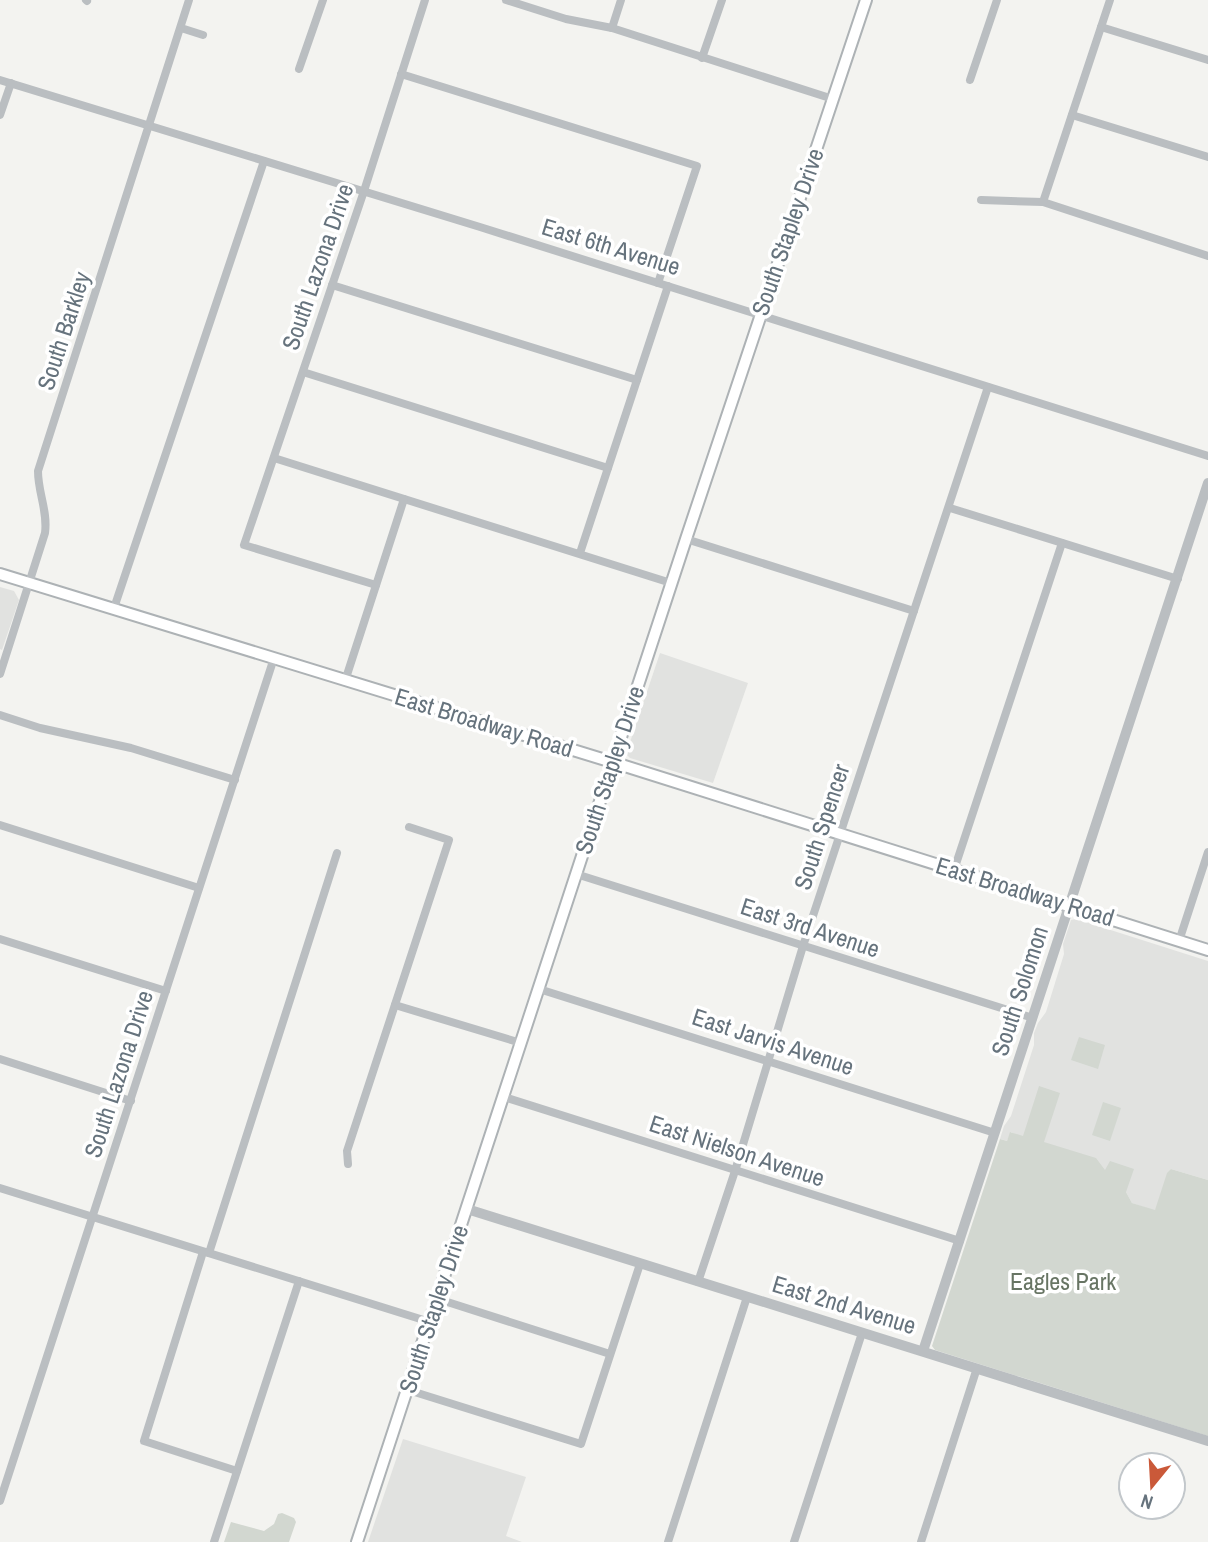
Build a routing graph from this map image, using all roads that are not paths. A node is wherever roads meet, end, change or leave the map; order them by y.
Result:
1 (189, 0) edge
2 (323, 0) edge
3 (425, 0) edge
4 (506, 0) edge
5 (621, 0) edge
6 (722, 0) edge
7 (866, 0) edge
8 (997, 0) edge
9 (1110, 0) edge
10 (521, 2) edge
11 (1101, 27) junction
12 (181, 28) junction
13 (612, 28) junction
14 (203, 35) dead end
15 (702, 58) junction
16 (1208, 60) edge
17 (299, 69) dead end
18 (401, 74) junction
19 (0, 80) edge
20 (970, 80) dead end
21 (11, 83) junction
22 (833, 99) junction
23 (0, 115) edge
24 (1072, 115) junction
25 (150, 126) junction
26 (1208, 157) edge
27 (264, 161) junction
28 (363, 191) junction
29 (981, 200) dead end
30 (1043, 202) junction
31 (1208, 256) edge
32 (658, 283) junction
33 (332, 285) junction
34 (668, 286) junction
35 (761, 315) junction
36 (303, 372) junction
37 (637, 380) junction
38 (988, 387) junction
39 (1208, 456) edge
40 (274, 458) junction
41 (608, 468) junction
42 (1208, 484) edge
43 (404, 499) junction
44 (950, 508) junction
45 (686, 539) junction
46 (1062, 544) junction
47 (580, 553) junction
48 (0, 574) edge
49 (1178, 579) junction
50 (30, 583) junction
51 (671, 583) junction
52 (376, 585) junction
53 (114, 608) junction
54 (914, 611) junction
55 (274, 658) junction
56 (0, 674) edge
57 (345, 681) junction
58 (0, 715) edge
59 (612, 762) junction
60 (234, 780) junction
61 (0, 825) edge
62 (408, 827) dead end
63 (841, 834) junction
64 (1208, 852) edge
65 (337, 853) dead end
66 (954, 870) junction
67 (576, 874) junction
68 (199, 888) junction
69 (1069, 906) junction
70 (0, 940) edge
71 (1179, 941) junction
72 (803, 946) junction
73 (1208, 950) edge
74 (539, 989) junction
75 (166, 990) junction
76 (395, 1005) junction
77 (1033, 1018) junction
78 (521, 1043) junction
79 (0, 1059) edge
80 (767, 1060) junction
81 (504, 1097) junction
82 (131, 1101) junction
83 (996, 1133) junction
84 (348, 1164) dead end
85 (735, 1171) junction
86 (0, 1188) edge
87 (467, 1209) junction
88 (92, 1217) junction
89 (960, 1241) junction
90 (206, 1252) junction
91 (639, 1264) junction
92 (299, 1281) junction
93 (698, 1282) junction
94 (747, 1297) junction
95 (438, 1299) junction
96 (430, 1322) junction
97 (862, 1332) junction
98 (923, 1351) junction
99 (610, 1354) junction
100 (977, 1368) junction
101 (408, 1390) junction
102 (1208, 1441) edge
103 (237, 1471) junction
104 (0, 1501) edge
105 (214, 1542) edge
106 (357, 1542) edge
107 (668, 1542) edge
108 (794, 1542) edge
109 (921, 1542) edge

1 - 12 street, South Barkley
2 - 17 street
3 - 18 street, South Lazona Drive
4 - 10 street
5 - 13 street
6 - 15 street
7 - 22 main road, South Stapley Drive
8 - 20 street
9 - 11 street
10 - 13 street
11 - 16 street
11 - 24 street
12 - 14 street
12 - 25 street, South Barkley
13 - 15 street
15 - 22 street
18 - 28 street, South Lazona Drive
18 - 32 street
19 - 21 street, East 6th Avenue
21 - 23 street
21 - 25 street, East 6th Avenue
22 - 35 main road, South Stapley Drive
24 - 26 street
24 - 30 street
25 - 27 street, East 6th Avenue
25 - 50 street, South Barkley
27 - 28 street, East 6th Avenue
27 - 53 street
28 - 32 street, East 6th Avenue
28 - 33 street, South Lazona Drive
29 - 30 street
30 - 31 street
32 - 34 street, East 6th Avenue
33 - 36 street, South Lazona Drive
33 - 37 street
34 - 35 street, East 6th Avenue
34 - 37 street
35 - 38 street, East 6th Avenue
35 - 45 main road, South Stapley Drive
36 - 40 street, South Lazona Drive
36 - 41 street
37 - 41 street
38 - 39 street, East 6th Avenue
38 - 44 street, South Spencer
40 - 43 street
40 - 52 street, South Lazona Drive
41 - 47 street
42 - 49 street, South Solomon
43 - 47 street
43 - 52 street
44 - 46 street
44 - 54 street, South Spencer
45 - 51 main road, South Stapley Drive
45 - 54 street
46 - 49 street
46 - 66 street
47 - 51 street
48 - 50 main road, East Broadway Road
49 - 69 street, South Solomon
50 - 53 main road, East Broadway Road
50 - 56 street, South Barkley
51 - 59 main road, South Stapley Drive
52 - 57 street
53 - 55 main road, East Broadway Road
54 - 63 street, South Spencer
55 - 57 main road, East Broadway Road
55 - 60 street, South Lazona Drive
57 - 59 main road, East Broadway Road
58 - 60 street
59 - 63 main road, East Broadway Road
59 - 67 main road, South Stapley Drive
60 - 68 street, South Lazona Drive
61 - 68 street
62 - 76 street
63 - 66 main road, East Broadway Road
63 - 72 street, South Spencer
64 - 71 street
65 - 90 street
66 - 69 main road, East Broadway Road
67 - 72 street, East 3rd Avenue
67 - 74 main road, South Stapley Drive
68 - 75 street, South Lazona Drive
69 - 71 main road, East Broadway Road
69 - 77 street, South Solomon
70 - 75 street
71 - 73 main road, East Broadway Road
72 - 77 street, East 3rd Avenue
72 - 80 street, South Spencer
74 - 78 main road, South Stapley Drive
74 - 80 street, East Jarvis Avenue
75 - 82 street, South Lazona Drive
76 - 78 street
76 - 84 street
77 - 83 street, South Solomon
78 - 81 main road, South Stapley Drive
79 - 82 street
80 - 83 street, East Jarvis Avenue
80 - 85 street, South Spencer
81 - 85 street, East Nielson Avenue
81 - 87 main road, South Stapley Drive
82 - 88 street, South Lazona Drive
83 - 89 street, South Solomon
85 - 89 street, East Nielson Avenue
85 - 93 street, South Spencer
86 - 88 street
87 - 91 street, East 2nd Avenue
87 - 95 main road, South Stapley Drive
88 - 90 street
88 - 104 street, South Lazona Drive
89 - 98 street, South Solomon
90 - 92 street
90 - 103 street
91 - 93 street, East 2nd Avenue
91 - 99 street
92 - 96 street
92 - 103 street
93 - 94 street, East 2nd Avenue
94 - 97 street, East 2nd Avenue
94 - 107 street
95 - 96 main road, South Stapley Drive
95 - 99 street
96 - 101 main road, South Stapley Drive
97 - 98 street, East 2nd Avenue
97 - 108 street
98 - 100 street, East 2nd Avenue
99 - 101 street
100 - 102 street, East 2nd Avenue
100 - 109 street
101 - 106 main road, South Stapley Drive
103 - 105 street

